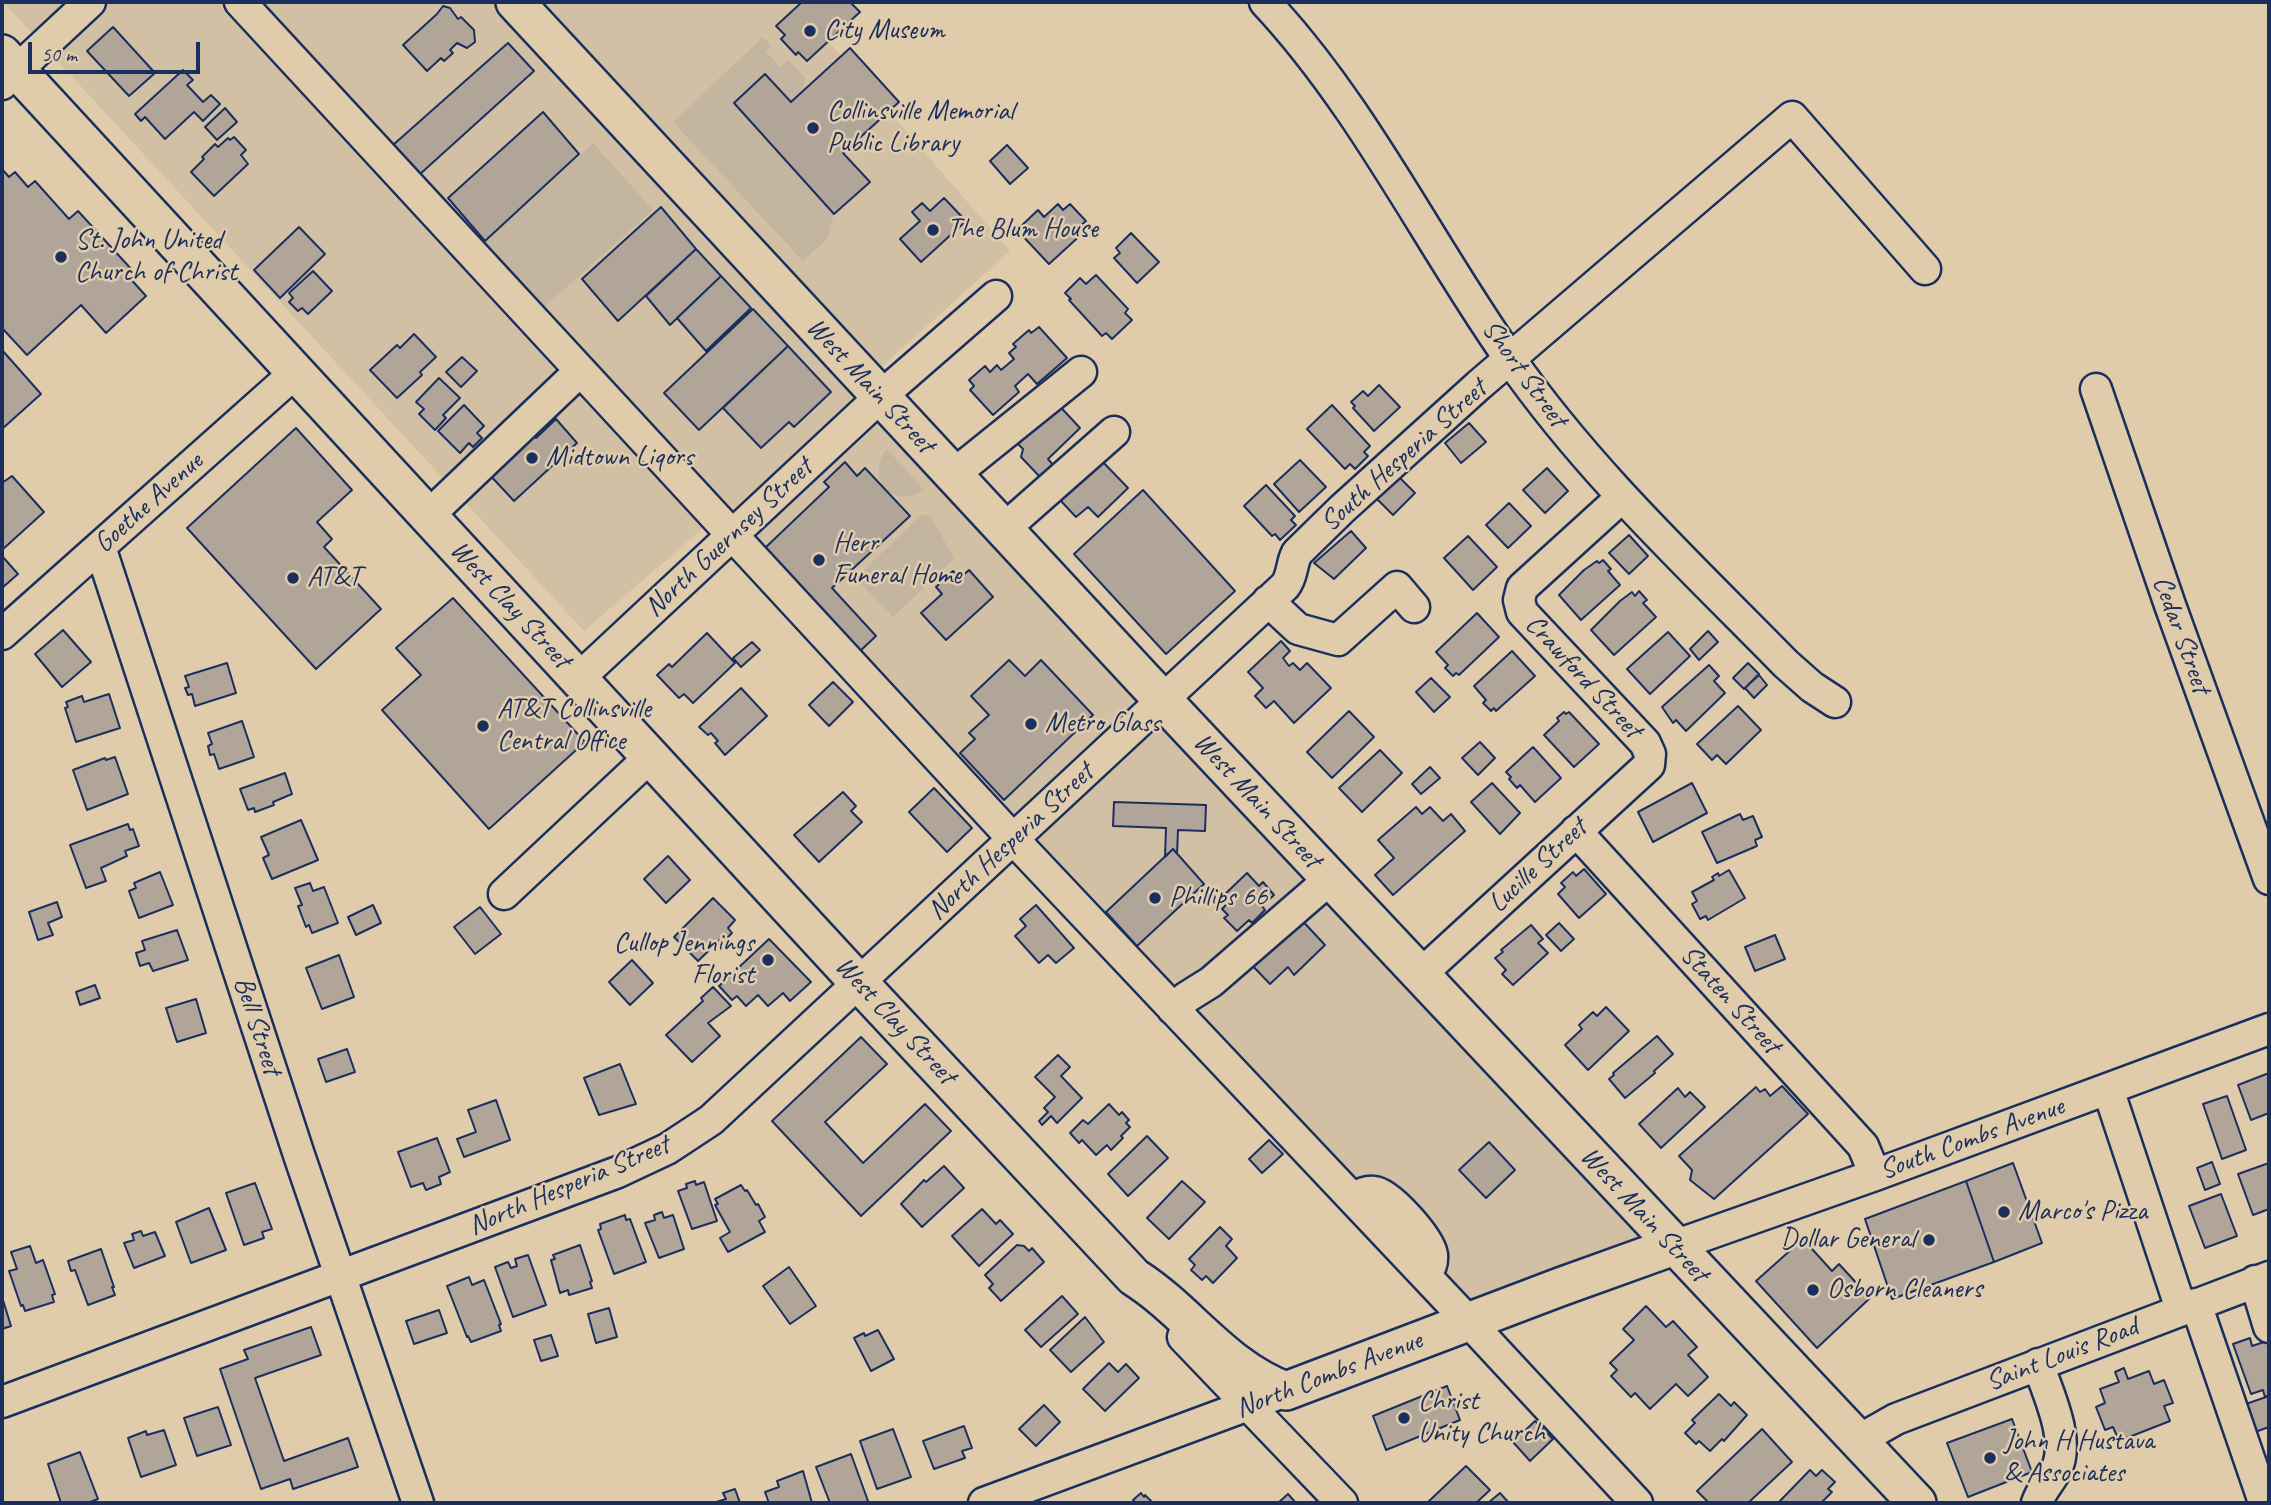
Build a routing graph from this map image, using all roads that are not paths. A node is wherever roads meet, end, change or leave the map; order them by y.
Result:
1 (90, 2) edge
2 (240, 2) edge
3 (1265, 2) edge
4 (521, 4) edge
5 (7, 69) edge
6 (1925, 269) dead end
7 (996, 296) dead end
8 (1511, 360) junction
9 (580, 371) junction
10 (296, 372) junction
11 (1081, 372) dead end
12 (2096, 389) dead end
13 (880, 397) junction
14 (1114, 432) dead end
15 (953, 475) junction
16 (1622, 496) junction
17 (428, 516) junction
18 (1004, 529) junction
19 (732, 535) junction
20 (100, 547) junction
21 (1268, 601) junction
22 (1415, 607) dead end
23 (2, 634) edge
24 (578, 679) junction
25 (1163, 700) junction
26 (1835, 702) dead end
27 (1650, 754) joint
28 (650, 757) junction
29 (1576, 831) junction
30 (1014, 840) junction
31 (1330, 879) junction
32 (2269, 879) edge
33 (504, 894) dead end
34 (1420, 975) junction
35 (860, 984) junction
36 (1173, 1009) junction
37 (2269, 1030) edge
38 (2108, 1089) junction
39 (1874, 1175) junction
40 (1674, 1246) junction
41 (341, 1276) junction
42 (1134, 1277) junction
43 (2262, 1279) edge
44 (2189, 1307) junction
45 (1469, 1322) junction
46 (2269, 1326) edge
47 (2038, 1364) junction
48 (1286, 1391) junction
49 (2, 1402) edge
50 (1248, 1405) junction
51 (1858, 1440) junction
52 (2264, 1502) edge
53 (418, 1503) edge
54 (984, 1503) edge
55 (1342, 1503) edge
56 (1637, 1503) edge
57 (1917, 1503) edge
58 (2037, 1503) edge

1 - 5 street
2 - 9 street
3 - 8 street, Short Street
4 - 13 main road, West Main Street
5 - 10 main road, West Clay Street
6 - 8 street, South Hesperia Street
7 - 13 street, North Guernsey Street
8 - 16 street, Short Street
8 - 21 street, South Hesperia Street
9 - 17 street
9 - 19 street
10 - 17 main road, West Clay Street
10 - 20 street, Goethe Avenue
11 - 15 street
12 - 32 street, Cedar Street
13 - 15 main road, West Main Street
13 - 19 street, North Guernsey Street
14 - 18 street
15 - 18 main road, West Main Street
16 - 26 street, Short Street
16 - 27 street, Crawford Street
17 - 24 main road, West Clay Street
18 - 25 main road, West Main Street
19 - 24 street, North Guernsey Street
19 - 30 street
20 - 23 street, Goethe Avenue
20 - 41 street, Bell Street
21 - 22 street
21 - 25 street, South Hesperia Street
24 - 28 main road, West Clay Street
25 - 30 street, North Hesperia Street
25 - 31 main road, West Main Street
27 - 29 street, Lucille Street
28 - 33 street
28 - 35 main road, West Clay Street
29 - 34 street, Lucille Street
29 - 39 street, Staten Street
30 - 35 street, North Hesperia Street
30 - 36 street
31 - 34 main road, West Main Street
31 - 36 street
34 - 40 main road, West Main Street
35 - 41 street, North Hesperia Street
35 - 42 main road, West Clay Street
36 - 45 street
37 - 38 street, South Combs Avenue
38 - 39 street, South Combs Avenue
38 - 44 street
39 - 40 street, South Combs Avenue
40 - 45 main road, North Combs Avenue
40 - 51 main road, West Main Street
41 - 49 street, North Hesperia Street
41 - 53 street, Bell Street
42 - 48 main road, West Clay Street
42 - 50 street, West Clay Street
43 - 44 street, Saint Louis Road
43 - 46 street
44 - 47 street, Saint Louis Road
44 - 52 street
45 - 48 main road, North Combs Avenue
45 - 56 street
47 - 51 street, Saint Louis Road
47 - 58 street
48 - 50 street, North Combs Avenue
50 - 54 street, North Combs Avenue
50 - 55 street, West Clay Street
51 - 57 main road, West Main Street

